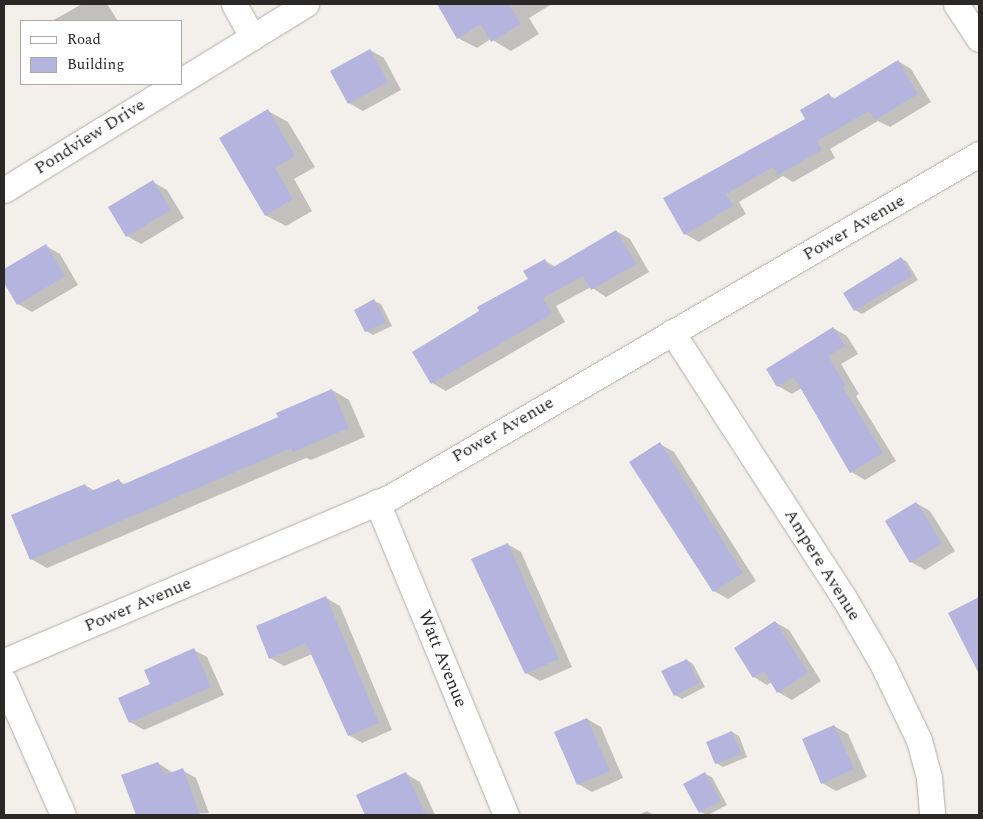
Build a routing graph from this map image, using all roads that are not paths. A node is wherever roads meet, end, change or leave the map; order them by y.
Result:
1 (234, 4) edge
2 (306, 4) edge
3 (956, 4) edge
4 (252, 37) junction
5 (979, 39) edge
6 (182, 80) edge
7 (174, 85) edge
8 (979, 154) edge
9 (4, 190) edge
10 (672, 332) junction
11 (377, 502) junction
12 (4, 660) edge
13 (4, 681) edge
14 (63, 815) edge
15 (506, 815) edge
16 (932, 815) edge

1 - 4 street
2 - 4 street
3 - 5 street
4 - 6 street
7 - 9 street, Pondview Drive
8 - 10 street, Power Avenue
10 - 11 street, Power Avenue
10 - 16 street, Ampere Avenue
11 - 12 street, Power Avenue
11 - 15 street, Watt Avenue
13 - 14 street

